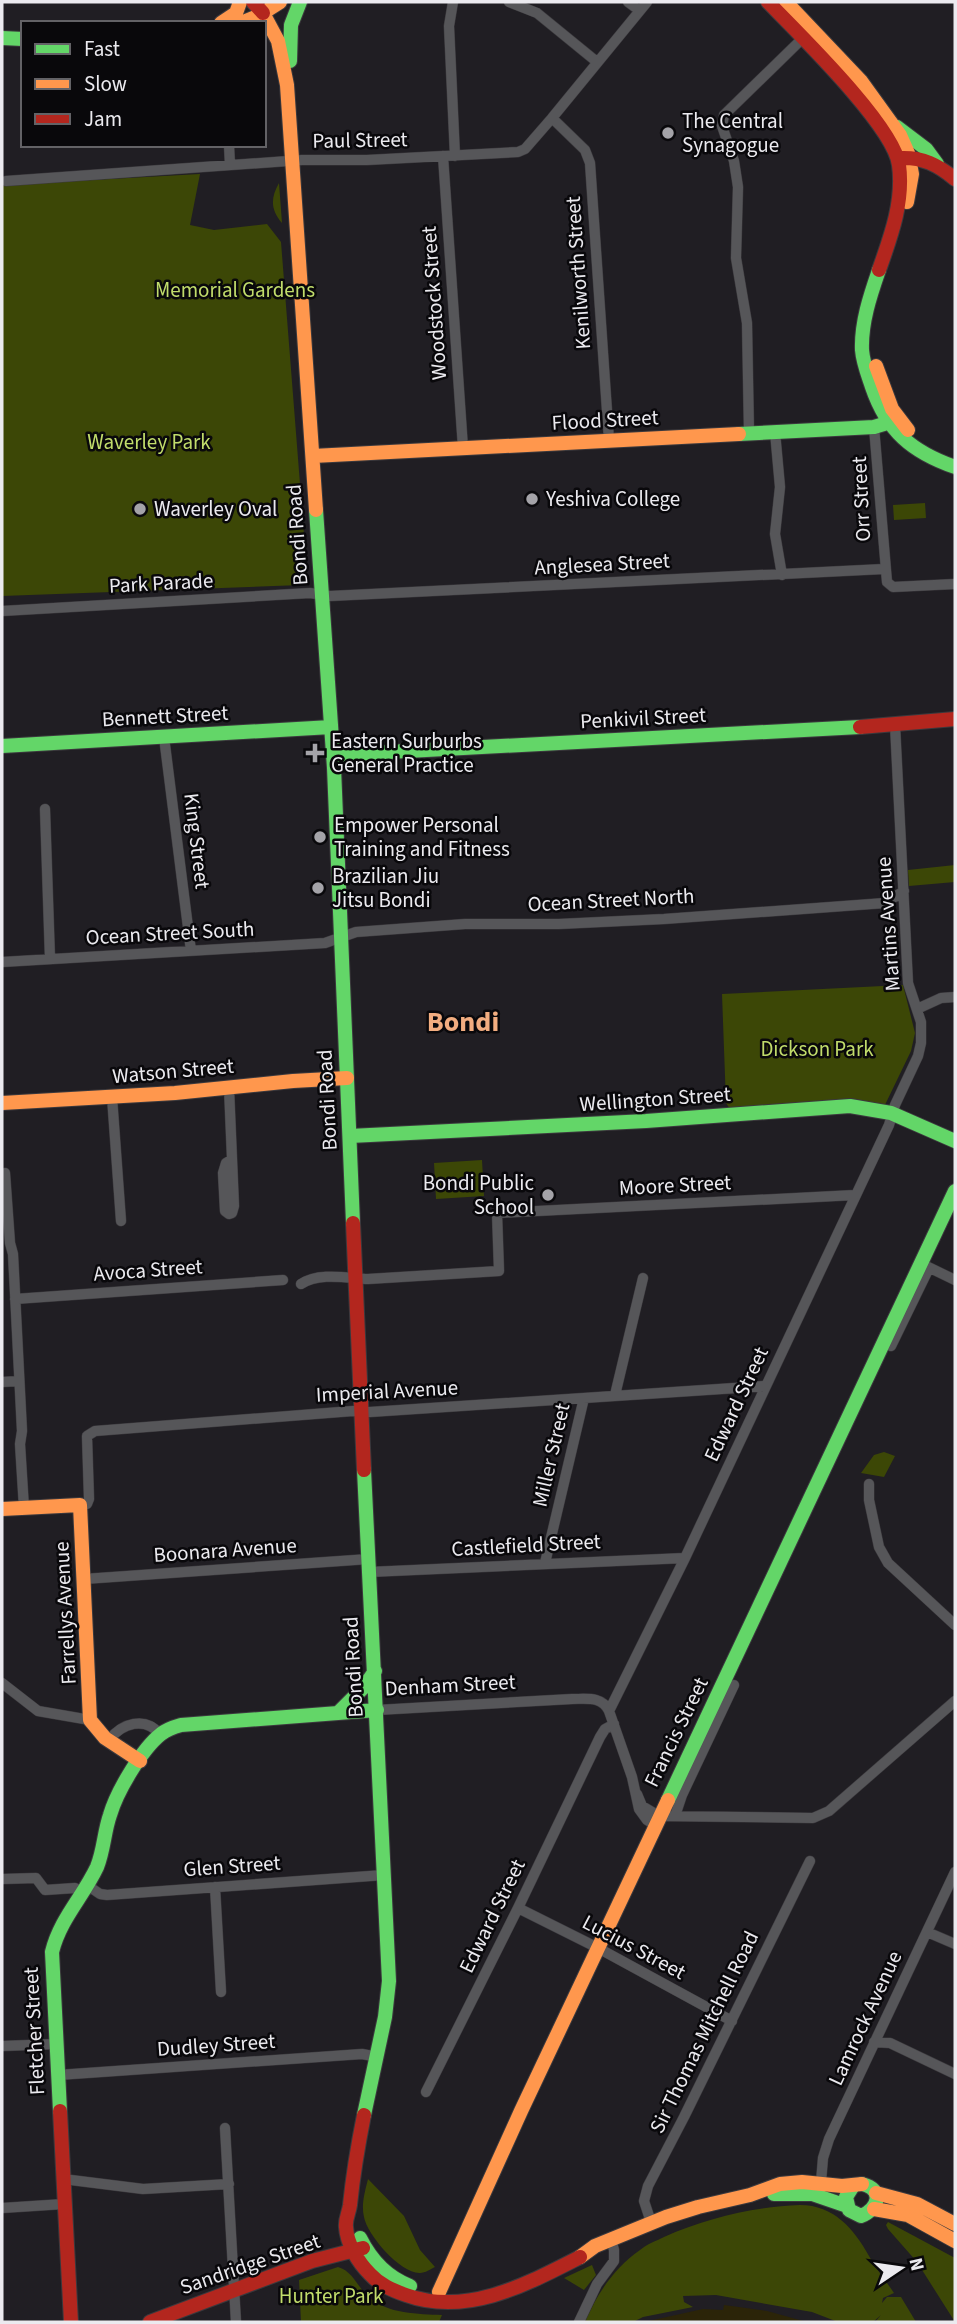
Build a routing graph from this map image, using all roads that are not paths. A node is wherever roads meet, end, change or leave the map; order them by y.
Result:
1 (240, 2) edge
2 (280, 2) edge
3 (293, 2) edge
4 (300, 2) edge
5 (453, 2) edge
6 (509, 2) edge
7 (628, 2) edge
8 (647, 2) edge
9 (768, 2) edge
10 (785, 2) edge
11 (797, 7) edge
12 (639, 10) junction
13 (265, 16) edge
14 (224, 21) edge
15 (2, 38) edge
16 (803, 38) junction
17 (21, 39) edge
18 (266, 40) edge
19 (280, 46) junction
20 (597, 62) junction
21 (287, 85) junction
22 (552, 118) junction
23 (892, 123) junction
24 (229, 147) edge
25 (443, 156) junction
26 (455, 156) junction
27 (904, 158) junction
28 (293, 161) junction
29 (937, 164) junction
30 (230, 165) junction
31 (955, 178) edge
32 (6, 181) dead end
33 (887, 423) junction
34 (775, 432) junction
35 (749, 433) junction
36 (609, 440) junction
37 (463, 448) junction
38 (313, 456) junction
39 (955, 456) edge
40 (955, 467) edge
41 (884, 569) junction
42 (782, 575) junction
43 (955, 584) edge
44 (323, 595) junction
45 (2, 611) edge
46 (955, 719) edge
47 (895, 725) junction
48 (331, 727) junction
49 (164, 737) junction
50 (2, 746) edge
51 (333, 755) junction
52 (45, 808) dead end
53 (904, 891) junction
54 (885, 903) junction
55 (905, 913) junction
56 (340, 937) junction
57 (191, 951) junction
58 (50, 959) junction
59 (2, 962) edge
60 (955, 997) edge
61 (917, 1009) junction
62 (347, 1078) junction
63 (229, 1088) junction
64 (112, 1097) junction
65 (2, 1103) edge
66 (893, 1112) junction
67 (349, 1136) junction
68 (955, 1141) edge
69 (231, 1160) dead end
70 (5, 1173) dead end
71 (955, 1191) edge
72 (855, 1195) junction
73 (121, 1221) dead end
74 (6, 1243) edge
75 (925, 1265) junction
76 (356, 1278) junction
77 (643, 1278) dead end
78 (283, 1280) dead end
79 (955, 1280) edge
80 (301, 1284) dead end
81 (15, 1299) junction
82 (891, 1346) dead end
83 (19, 1381) junction
84 (2, 1382) edge
85 (766, 1386) junction
86 (615, 1395) junction
87 (584, 1398) junction
88 (361, 1412) junction
89 (869, 1484) dead end
90 (80, 1505) junction
91 (24, 1508) junction
92 (2, 1510) edge
93 (685, 1558) junction
94 (545, 1563) junction
95 (369, 1566) junction
96 (84, 1579) junction
97 (955, 1625) edge
98 (375, 1671) junction
99 (2, 1683) edge
100 (734, 1685) dead end
101 (955, 1700) edge
102 (377, 1710) junction
103 (609, 1711) junction
104 (338, 1713) junction
105 (90, 1720) junction
106 (614, 1724) junction
107 (160, 1734) junction
108 (110, 1740) junction
109 (140, 1761) junction
110 (676, 1816) junction
111 (657, 1820) junction
112 (810, 1861) dead end
113 (955, 1872) edge
114 (384, 1875) junction
115 (2, 1880) edge
116 (215, 1887) junction
117 (84, 1888) junction
118 (518, 1908) junction
119 (927, 1932) junction
120 (955, 1944) edge
121 (598, 1948) junction
122 (221, 1992) dead end
123 (732, 2021) junction
124 (874, 2042) junction
125 (56, 2044) junction
126 (2, 2046) edge
127 (378, 2057) junction
128 (955, 2074) edge
129 (58, 2075) junction
130 (426, 2092) dead end
131 (225, 2128) dead end
132 (63, 2179) junction
133 (821, 2182) junction
134 (229, 2184) junction
135 (853, 2186) junction
136 (757, 2193) junction
137 (876, 2193) junction
138 (64, 2204) junction
139 (847, 2206) junction
140 (2, 2208) edge
141 (874, 2209) junction
142 (651, 2222) junction
143 (955, 2224) edge
144 (611, 2239) junction
145 (955, 2241) edge
146 (359, 2249) junction
147 (236, 2289) junction
148 (439, 2297) junction
149 (71, 2322) edge
150 (150, 2322) edge
151 (236, 2322) edge
152 (579, 2322) edge

1 - 14 main road
2 - 13 main road
3 - 13 main road
4 - 21 main road
5 - 26 street
6 - 20 street
7 - 12 street
8 - 12 street, Paul Street
9 - 16 main road
10 - 11 main road
10 - 16 main road
11 - 23 main road
12 - 20 street, Paul Street
13 - 19 main road, Bondi Road
15 - 17 main road
16 - 27 main road
16 - 35 street
18 - 19 main road
19 - 21 main road, Bondi Road
20 - 22 street, Paul Street
21 - 28 main road, Bondi Road
22 - 26 street, Paul Street
22 - 36 street, Kenilworth Street
23 - 27 main road
23 - 29 main road
24 - 30 street
25 - 26 street, Paul Street
25 - 28 street, Paul Street
25 - 37 street, Woodstock Street
27 - 29 main road
27 - 33 main road
28 - 30 street, Paul Street
28 - 38 main road, Bondi Road
29 - 31 main road
30 - 32 street, Paul Street
33 - 34 main road, Flood Street
33 - 39 main road
33 - 40 main road
33 - 41 street, Orr Street
34 - 35 main road, Flood Street
34 - 42 street
35 - 36 main road, Flood Street
36 - 37 main road, Flood Street
37 - 38 main road, Flood Street
38 - 44 main road, Bondi Road
41 - 42 street, Anglesea Street
41 - 43 street
42 - 44 street, Anglesea Street
44 - 45 street, Park Parade
44 - 48 main road, Bondi Road
46 - 47 main road, Penkivil Street
47 - 51 main road, Penkivil Street
47 - 53 street, Martins Avenue
48 - 49 main road, Bennett Street
48 - 51 main road, Bondi Road
49 - 50 main road, Bennett Street
49 - 57 street, King Street
51 - 56 main road, Bondi Road
52 - 58 street
53 - 54 street, Ocean Street North
53 - 55 street, Martins Avenue
54 - 55 street
54 - 56 street, Ocean Street North
55 - 61 street, Martins Avenue
56 - 57 street, Ocean Street South
56 - 62 main road, Bondi Road
57 - 58 street, Ocean Street South
58 - 59 street, Ocean Street South
60 - 61 street
61 - 66 street, Martins Avenue
62 - 63 main road, Watson Street
62 - 67 main road, Bondi Road
63 - 64 main road, Watson Street
63 - 69 street
64 - 65 main road, Watson Street
64 - 73 street
66 - 67 main road, Wellington Street
66 - 68 main road, Wellington Street
66 - 72 street, Edward Street
67 - 76 main road, Bondi Road
70 - 74 street
71 - 75 main road, Francis Street
72 - 76 street, Moore Street
72 - 85 street, Edward Street
74 - 81 street
75 - 79 street
75 - 82 street, Francis Street
75 - 111 main road, Francis Street
76 - 80 street
76 - 88 main road, Bondi Road
77 - 86 street
78 - 81 street, Avoca Street
81 - 83 street
83 - 84 street
83 - 91 street
85 - 86 street, Imperial Avenue
85 - 93 street, Edward Street
86 - 87 street, Imperial Avenue
87 - 88 street, Imperial Avenue
87 - 94 street, Miller Street
88 - 90 street, Imperial Avenue
88 - 95 main road, Bondi Road
89 - 97 street
90 - 91 main road
90 - 96 main road, Farrellys Avenue
91 - 92 main road
93 - 94 street, Castlefield Street
93 - 103 street, Edward Street
94 - 95 street, Castlefield Street
95 - 96 street, Boonara Avenue
95 - 98 main road, Bondi Road
96 - 105 main road, Farrellys Avenue
98 - 102 main road, Bondi Road
98 - 104 main road
99 - 105 street
100 - 110 street, Francis Street
101 - 110 street
102 - 103 street, Denham Street
102 - 104 main road, Denham Street
102 - 114 main road, Bondi Road
103 - 106 street
104 - 107 main road, Denham Street
105 - 108 main road
106 - 111 street
106 - 118 street, Edward Street
107 - 108 street
107 - 109 main road
108 - 109 main road
109 - 117 main road, Fletcher Street
110 - 111 street
111 - 121 main road, Francis Street
112 - 123 street, Sir Thomas Mitchell Road
113 - 119 street, Lamrock Avenue
114 - 116 street, Glen Street
114 - 127 main road, Bondi Road
115 - 117 street, Glen Street
116 - 117 street, Glen Street
116 - 122 street
117 - 125 main road, Fletcher Street
118 - 121 street, Lucius Street
118 - 130 street, Edward Street
119 - 120 street
119 - 124 street, Lamrock Avenue
121 - 123 street, Lucius Street
121 - 148 main road, Francis Street
123 - 142 street, Sir Thomas Mitchell Road
124 - 128 street
124 - 133 street, Lamrock Avenue
125 - 126 street
125 - 129 main road, Fletcher Street
127 - 129 street, Dudley Street
127 - 146 main road, Bondi Road
129 - 132 main road, Fletcher Street
131 - 134 street
132 - 134 street
132 - 138 main road, Fletcher Street
133 - 135 main road
133 - 136 main road
134 - 147 street
135 - 137 main road
135 - 139 main road
136 - 139 main road
136 - 142 main road, Bondi Road
137 - 141 main road
137 - 143 main road
138 - 140 street
138 - 149 main road, Fletcher Street
139 - 141 main road
141 - 145 main road
142 - 144 main road, Bondi Road
144 - 148 main road, Bondi Road
144 - 152 street
146 - 147 main road, Sandridge Street
146 - 148 main road, Bondi Road
147 - 150 main road, Sandridge Street
147 - 151 street

